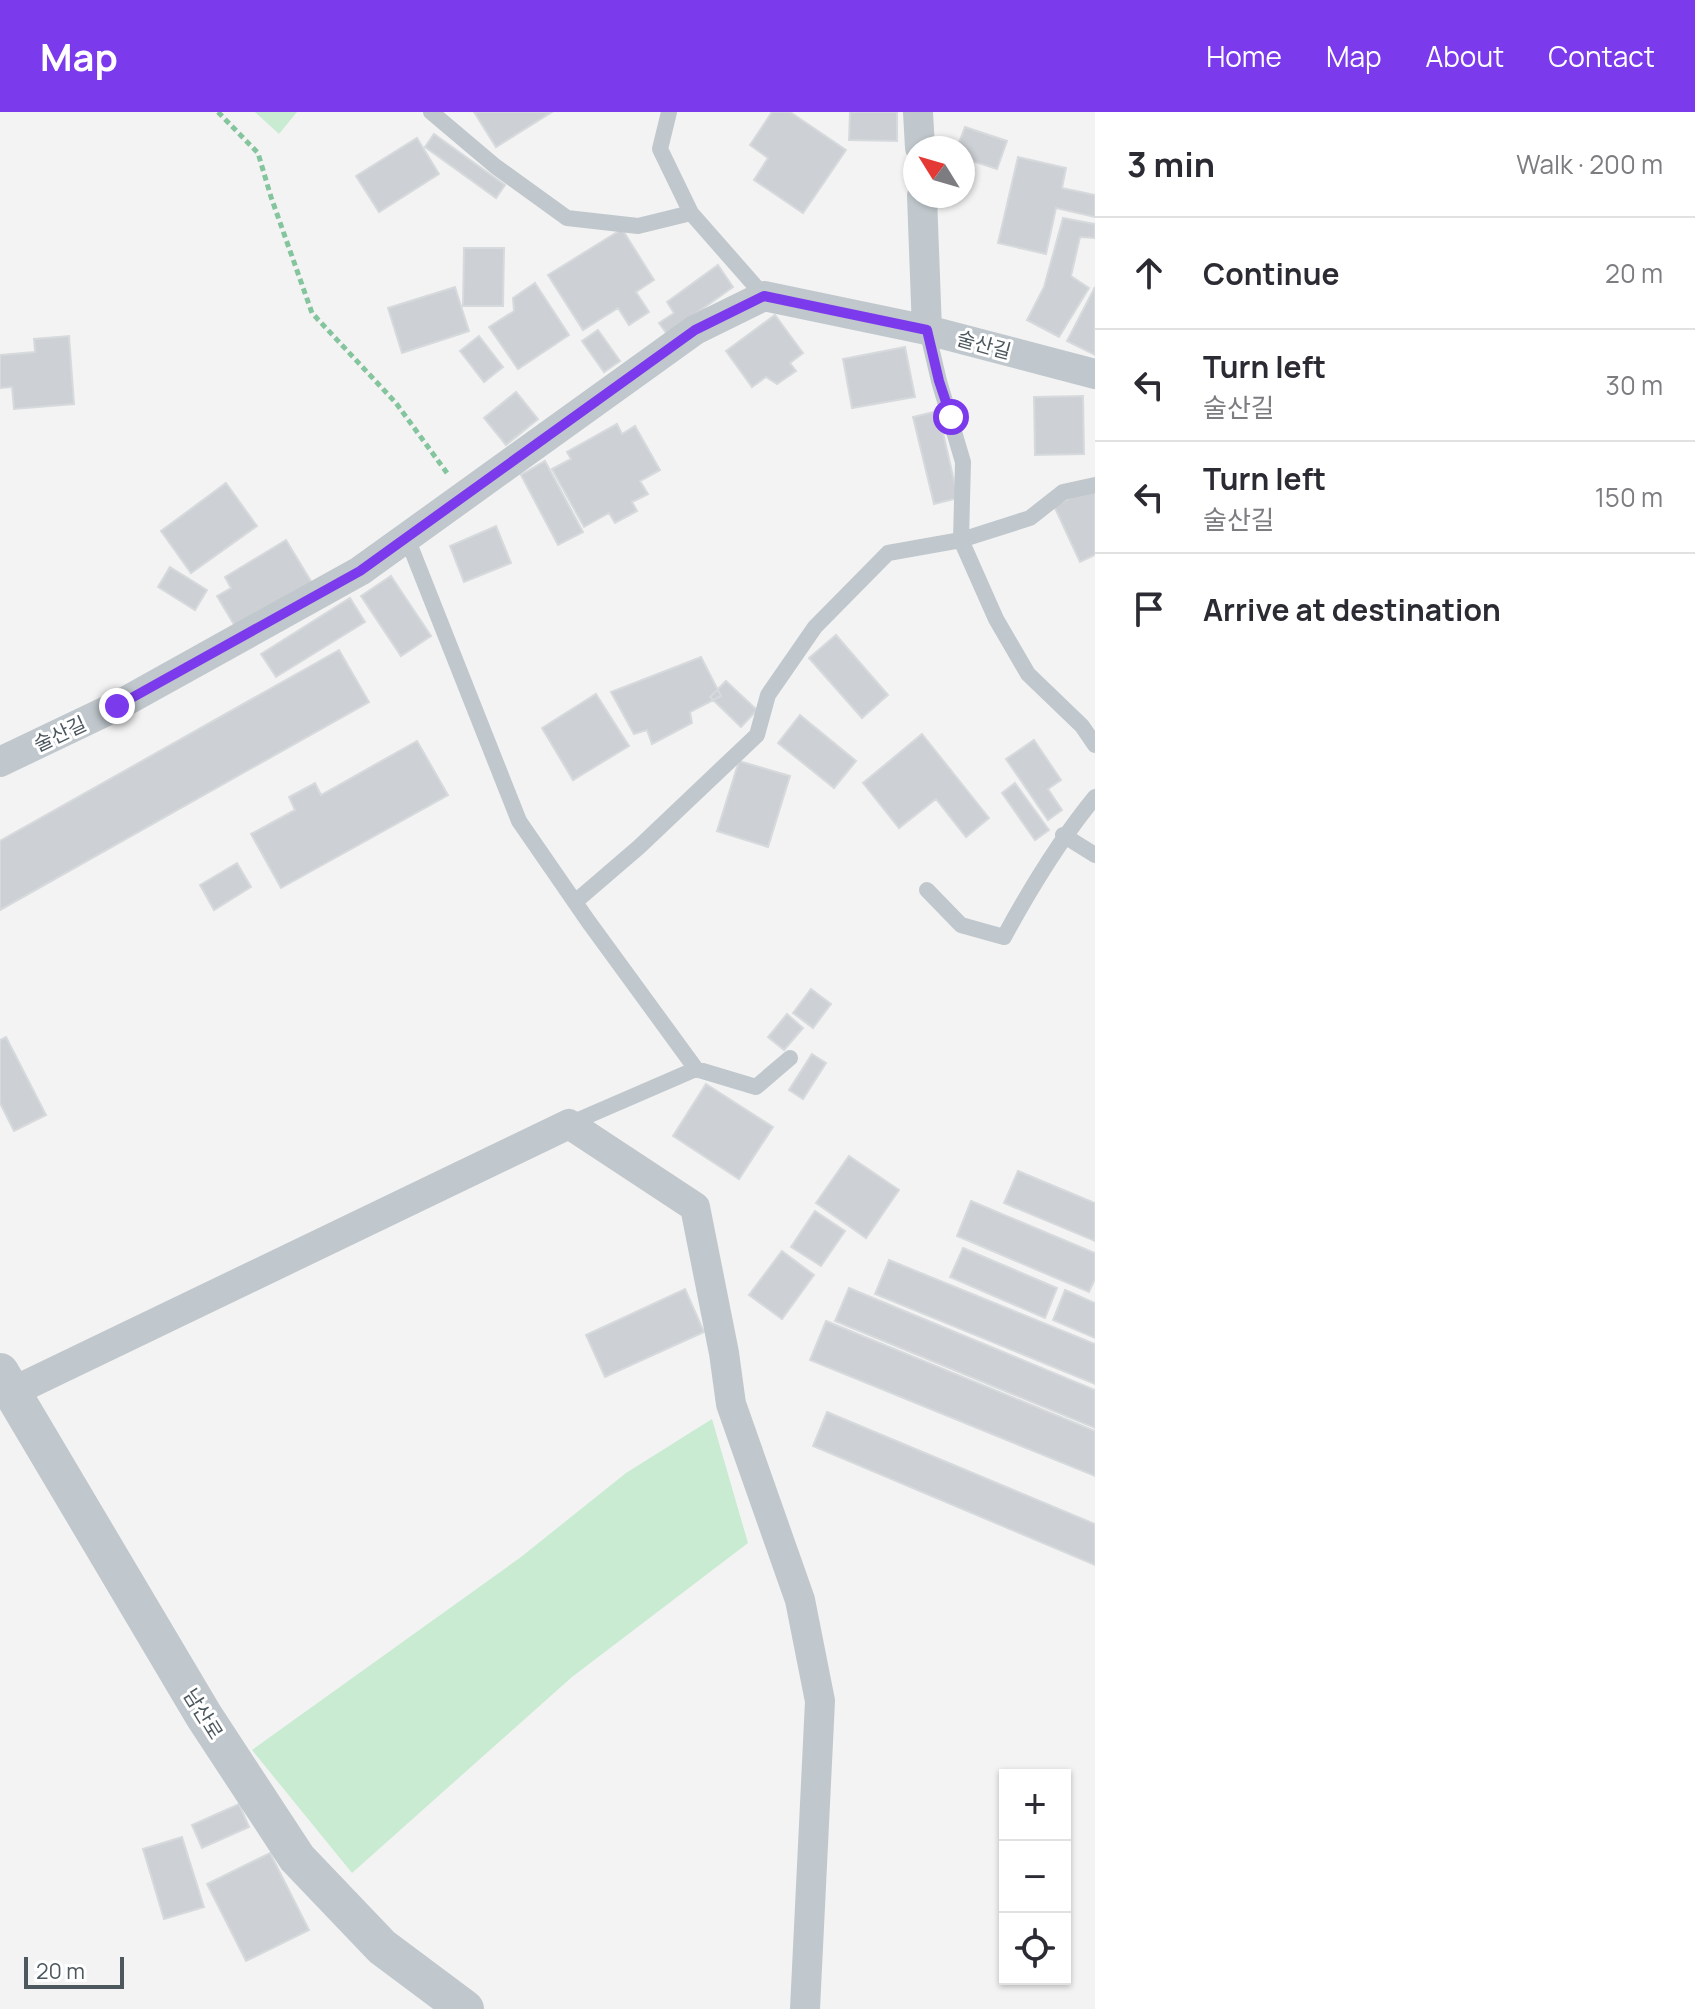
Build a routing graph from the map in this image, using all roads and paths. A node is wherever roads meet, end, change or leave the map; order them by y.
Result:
1 (218, 112) edge
2 (431, 112) edge
3 (669, 112) edge
4 (918, 112) edge
5 (919, 136) edge
6 (922, 208) edge
7 (691, 213) junction
8 (764, 296) junction
9 (927, 330) junction
10 (1095, 374) edge
11 (1095, 485) edge
12 (464, 496) junction
13 (407, 538) junction
14 (961, 540) junction
15 (1095, 745) edge
16 (0, 762) edge
17 (1095, 797) edge
18 (1063, 835) junction
19 (1095, 855) edge
20 (927, 890) dead end
21 (575, 902) junction
22 (790, 1058) dead end
23 (696, 1069) junction
24 (569, 1124) junction
25 (6, 1382) edge
26 (465, 2009) edge
27 (805, 2009) edge

1 - 12 path
2 - 7 lane
3 - 7 lane
4 - 5 street
6 - 9 street
7 - 8 lane
8 - 9 street, 술산길
8 - 12 street, 술산길
9 - 10 street, 술산길
9 - 14 lane
11 - 14 lane
12 - 13 street, 술산길
13 - 16 street, 술산길
13 - 21 lane
14 - 15 lane
14 - 21 lane
17 - 18 lane
18 - 19 lane
18 - 20 lane
21 - 23 lane
22 - 23 lane
23 - 24 lane
24 - 25 street
24 - 27 street
25 - 26 street, 남산로

